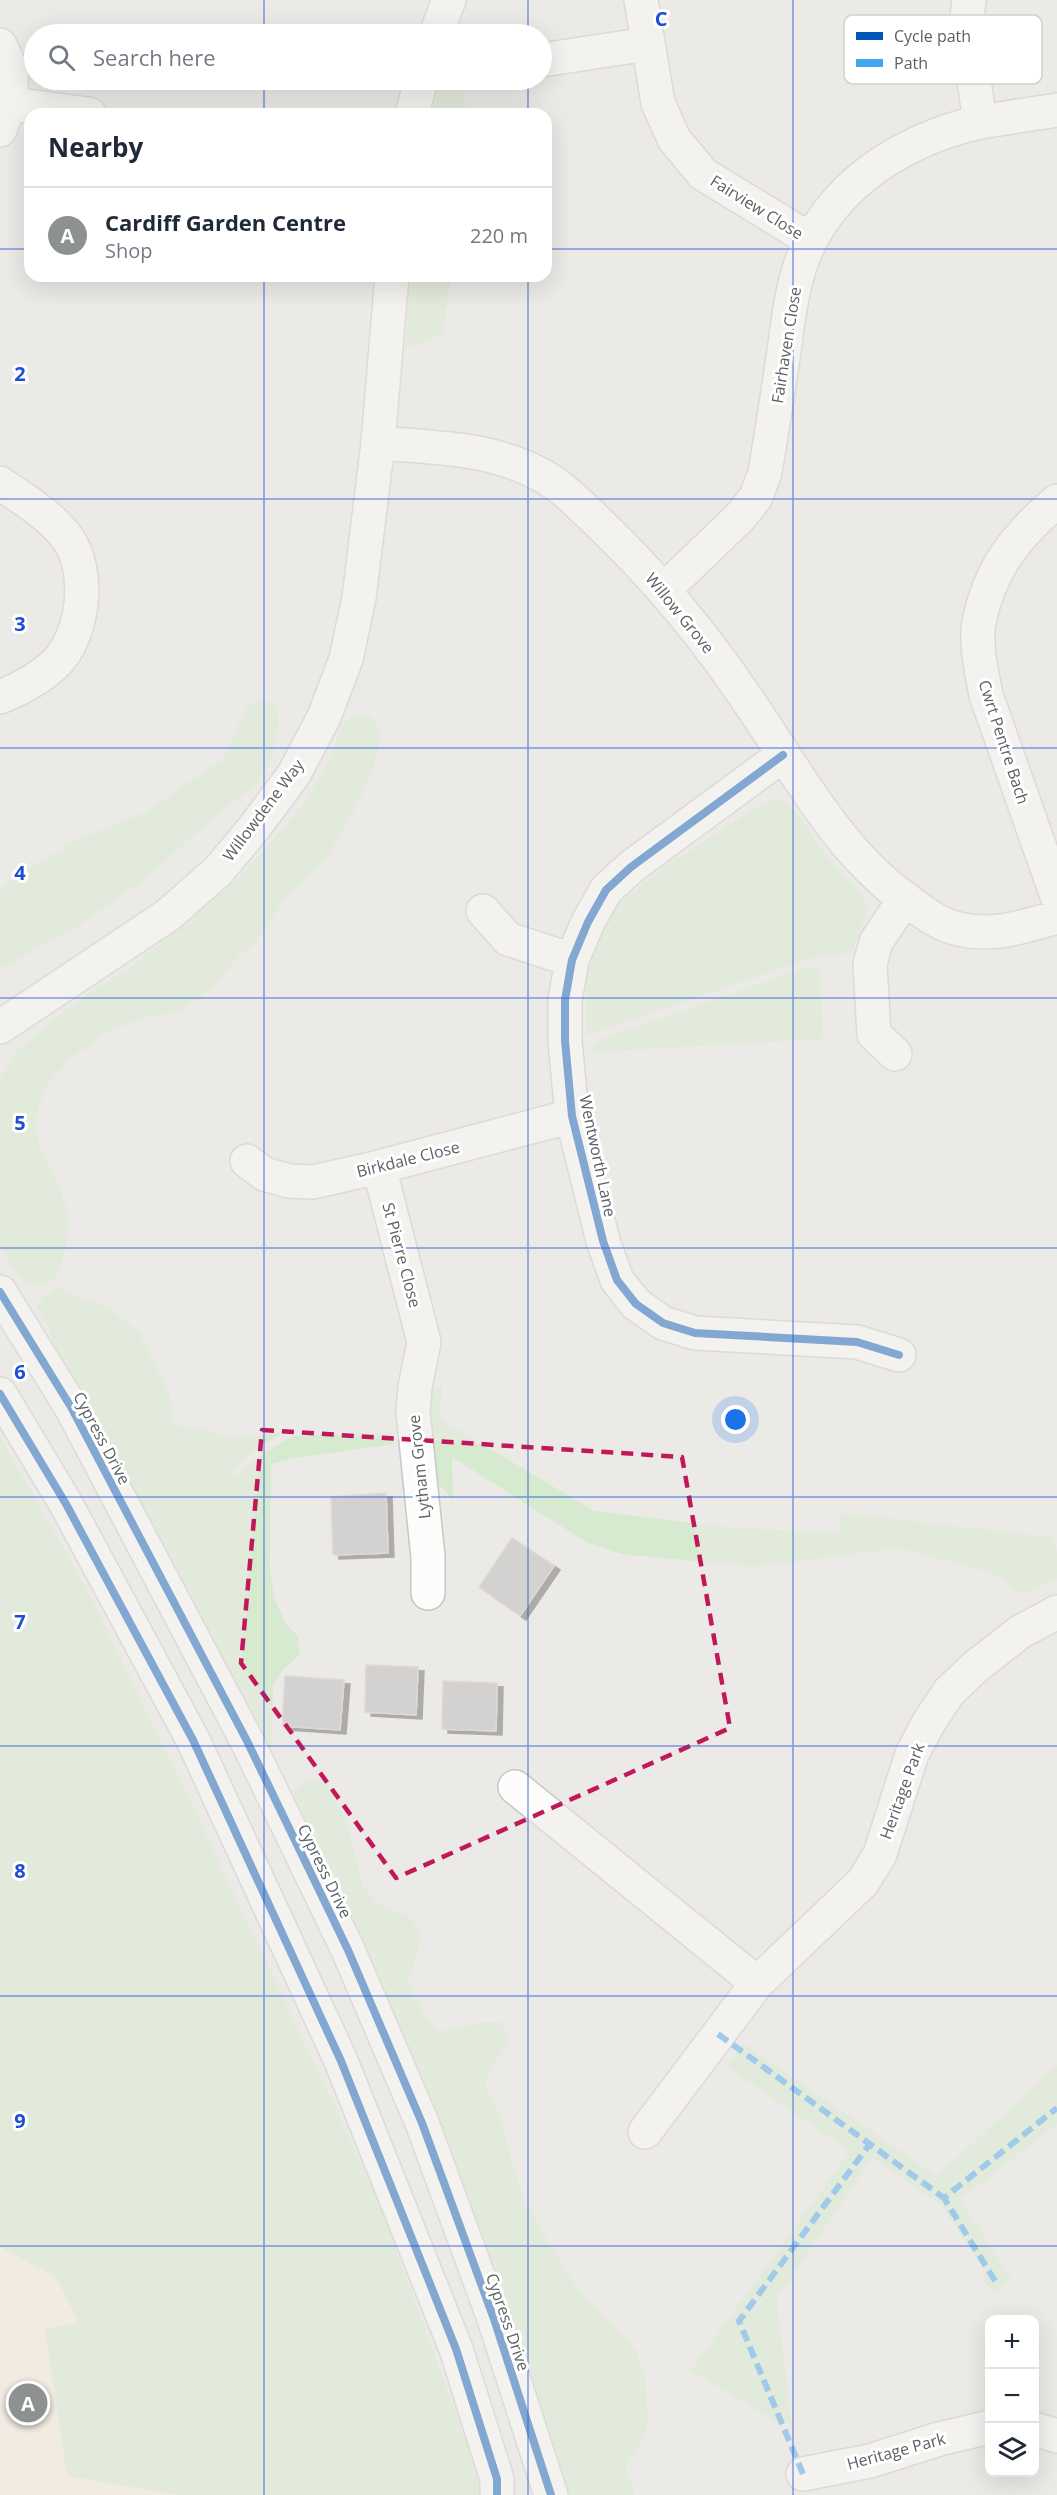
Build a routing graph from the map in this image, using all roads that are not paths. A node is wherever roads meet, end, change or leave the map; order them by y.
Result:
1 (449, 0) edge
2 (640, 0) edge
3 (969, 0) edge
4 (967, 15) edge
5 (440, 24) edge
6 (647, 44) junction
7 (0, 45) edge
8 (552, 58) edge
9 (975, 84) edge
10 (418, 90) edge
11 (42, 108) edge
12 (414, 108) edge
13 (1057, 110) edge
14 (5, 116) edge
15 (980, 122) junction
16 (811, 240) junction
17 (391, 282) edge
18 (378, 443) junction
19 (0, 483) edge
20 (1057, 501) edge
21 (664, 590) junction
22 (0, 697) edge
23 (783, 755) junction
24 (1057, 896) edge
25 (905, 898) junction
26 (483, 911) dead end
27 (1057, 917) edge
28 (572, 960) junction
29 (0, 1027) edge
30 (895, 1054) dead end
31 (572, 1116) junction
32 (247, 1161) dead end
33 (379, 1167) junction
34 (0, 1292) edge
35 (424, 1342) joint
36 (899, 1355) dead end
37 (0, 1394) edge
38 (428, 1593) dead end
39 (1057, 1612) edge
40 (515, 1787) dead end
41 (758, 1983) junction
42 (645, 2132) dead end
43 (985, 2428) edge
44 (1039, 2430) edge
45 (1057, 2436) edge
46 (803, 2474) dead end
47 (497, 2495) edge
48 (551, 2495) edge

1 - 5 street
2 - 6 street, Fairview Close
3 - 4 street
6 - 8 street
6 - 16 street, Fairview Close
7 - 14 street
9 - 15 street
10 - 12 street
11 - 14 street
13 - 15 street, Fairhaven Close
15 - 16 street, Fairhaven Close
16 - 21 street, Fairhaven Close
17 - 18 street, Willowdene Way
18 - 21 street, Willow Grove
18 - 29 street, Willowdene Way
19 - 22 street
20 - 24 street, Cwrt Pentre Bach
21 - 23 street, Willow Grove
23 - 25 street, Willow Grove
23 - 28 street, Wentworth Lane
25 - 27 street, Willow Grove
25 - 30 street
26 - 28 street
28 - 31 street, Wentworth Lane
31 - 33 street, Birkdale Close
31 - 36 street, Wentworth Lane
32 - 33 street, Birkdale Close
33 - 35 street, St Pierre Close
34 - 48 street, Cypress Drive
35 - 38 street, Lytham Grove
37 - 47 street
39 - 41 street, Heritage Park
40 - 41 street
41 - 42 street, Heritage Park
43 - 46 street, Heritage Park
44 - 45 street

